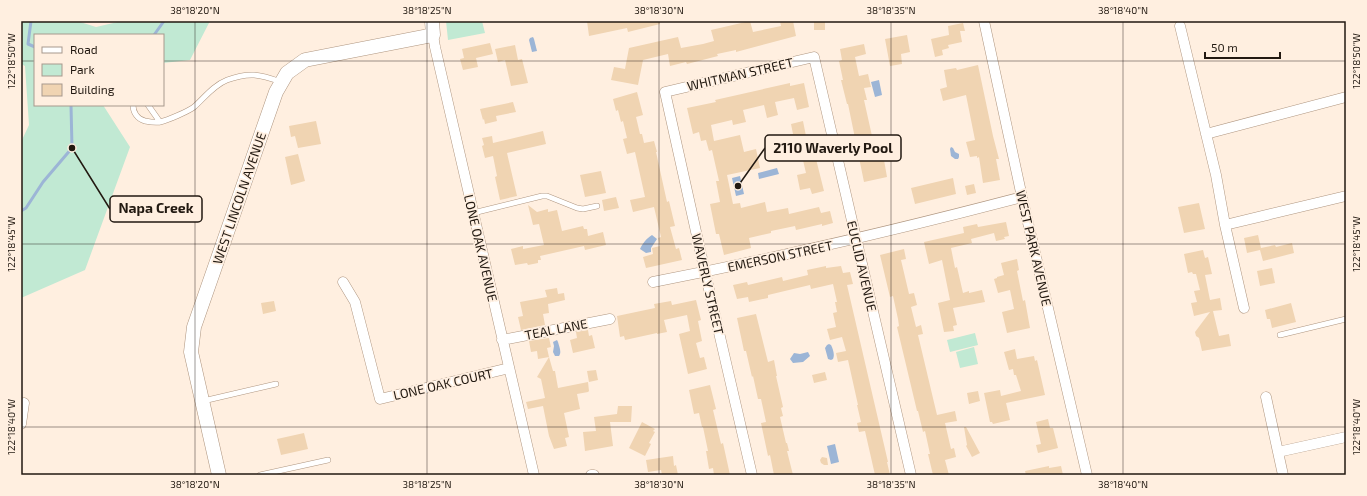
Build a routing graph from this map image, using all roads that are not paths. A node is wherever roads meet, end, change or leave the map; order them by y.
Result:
1 (984, 21) edge
2 (1180, 26) dead end
3 (433, 28) edge
4 (814, 57) joint
5 (282, 82) junction
6 (665, 92) joint
7 (1346, 97) edge
8 (133, 106) edge
9 (149, 106) edge
10 (160, 122) junction
11 (1206, 134) junction
12 (1346, 196) edge
13 (1022, 197) junction
14 (597, 206) dead end
15 (473, 212) junction
16 (1225, 225) junction
17 (855, 239) junction
18 (705, 272) junction
19 (343, 282) dead end
20 (653, 282) dead end
21 (1244, 308) dead end
22 (1346, 318) edge
23 (610, 319) dead end
24 (1280, 335) dead end
25 (502, 340) junction
26 (509, 368) junction
27 (276, 384) dead end
28 (1266, 397) dead end
29 (202, 401) junction
30 (24, 403) dead end
31 (21, 424) edge
32 (1346, 436) edge
33 (1278, 452) junction
34 (328, 460) dead end
35 (218, 475) edge
36 (260, 475) edge
37 (534, 475) edge
38 (591, 475) edge
39 (594, 475) edge
40 (752, 475) edge
41 (911, 475) edge
42 (1087, 475) edge
43 (1283, 475) edge

1 - 13 street, WEST PARK AVENUE
2 - 11 street
3 - 5 street, WEST LINCOLN AVENUE
3 - 15 street, LONE OAK AVENUE
4 - 6 street, WHITMAN STREET
4 - 17 street, EUCLID AVENUE
5 - 10 lane
5 - 29 street, WEST LINCOLN AVENUE
6 - 18 street, WAVERLY STREET
7 - 11 street
8 - 10 lane
9 - 10 lane
11 - 16 street
12 - 16 street
13 - 17 street, EMERSON STREET
13 - 42 street, WEST PARK AVENUE
14 - 15 lane
15 - 25 street, LONE OAK AVENUE
16 - 21 street
17 - 18 street, EMERSON STREET
17 - 41 street, EUCLID AVENUE
18 - 20 street, EMERSON STREET
18 - 40 street, WAVERLY STREET
19 - 26 street, LONE OAK COURT
22 - 24 lane
23 - 25 street, TEAL LANE
25 - 26 street, LONE OAK AVENUE
26 - 37 street, LONE OAK AVENUE
27 - 29 lane
28 - 33 street
29 - 35 street, WEST LINCOLN AVENUE
30 - 31 street
32 - 33 street
33 - 43 street
34 - 36 lane
38 - 39 street

